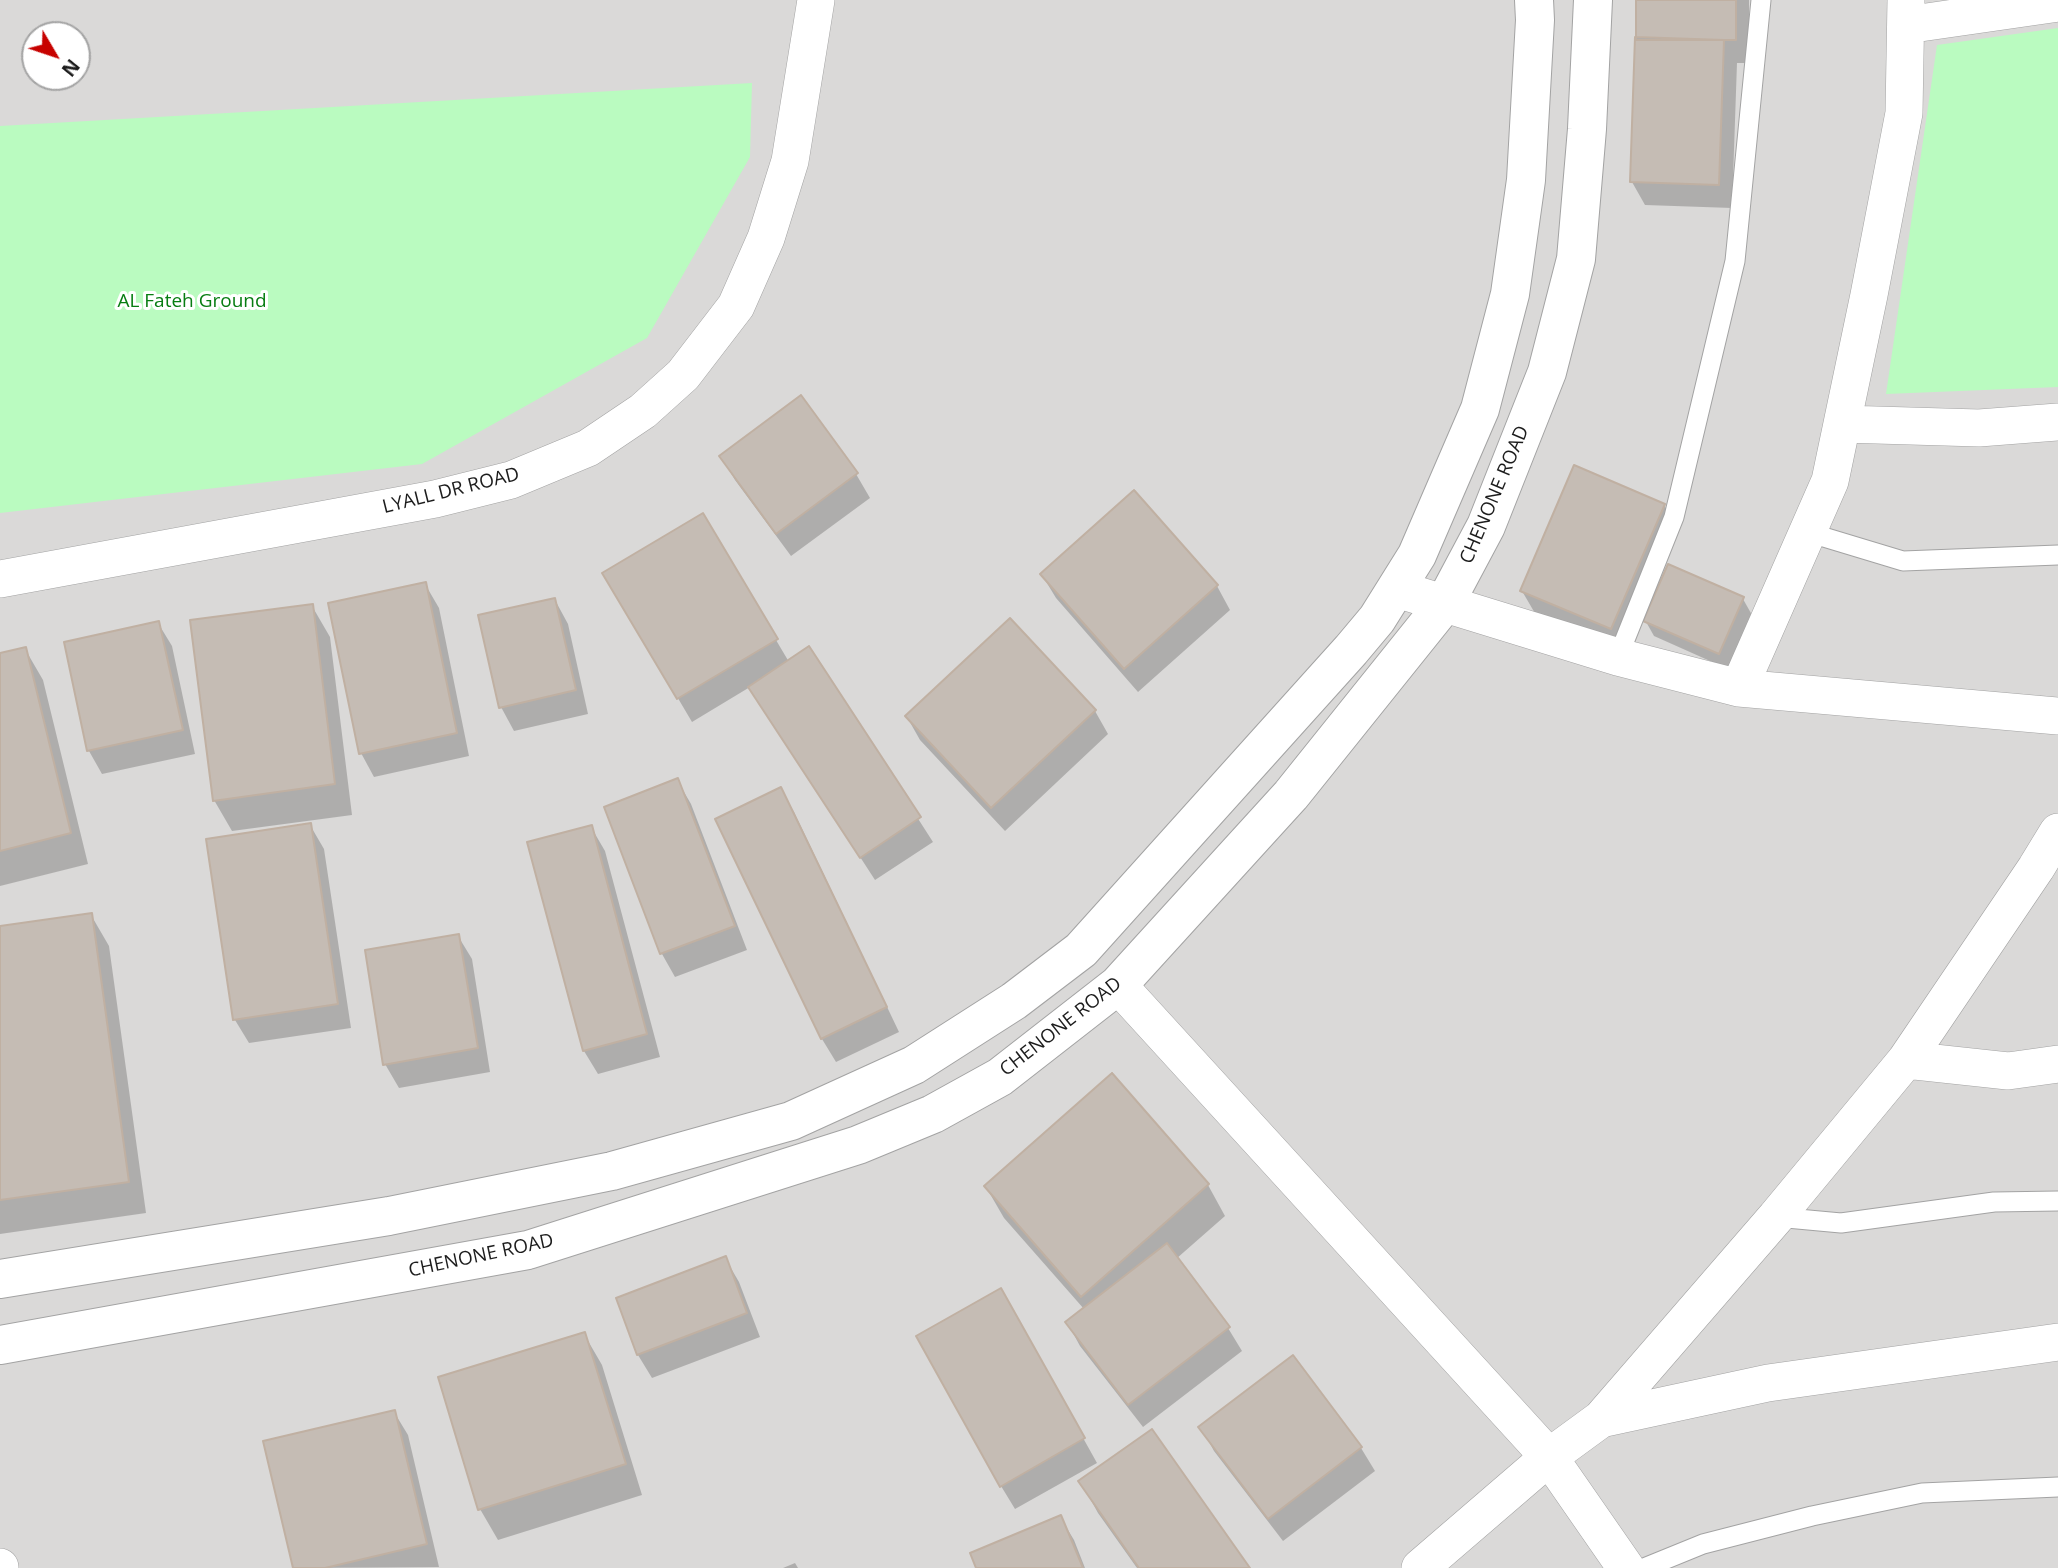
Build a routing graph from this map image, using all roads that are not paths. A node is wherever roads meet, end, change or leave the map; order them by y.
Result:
1 (816, 0) edge
2 (1534, 0) edge
3 (1593, 0) edge
4 (1761, 0) edge
5 (2058, 3) edge
6 (1906, 12) edge
7 (2058, 422) edge
8 (1842, 424) junction
9 (1807, 532) junction
10 (2058, 555) edge
11 (0, 579) edge
12 (1397, 589) junction
13 (1445, 603) junction
14 (1618, 657) junction
15 (1738, 688) junction
16 (2058, 716) edge
17 (2058, 832) edge
18 (2047, 870) edge
19 (1118, 985) junction
20 (1906, 1060) junction
21 (2058, 1064) edge
22 (2058, 1202) edge
23 (1776, 1217) junction
24 (0, 1279) edge
25 (2058, 1342) edge
26 (0, 1345) edge
27 (1601, 1419) junction
28 (1549, 1457) junction
29 (2058, 1488) edge
30 (1420, 1568) edge
31 (1626, 1568) edge
32 (1644, 1568) edge

1 - 11 street, LYALL DR ROAD
2 - 12 street
3 - 13 street, CHENONE ROAD
4 - 14 lane
5 - 6 street
6 - 8 street
7 - 8 street
8 - 9 street
9 - 10 lane
9 - 15 street
12 - 13 street
12 - 24 street
13 - 14 street
13 - 19 street, CHENONE ROAD
14 - 15 street
15 - 16 street
17 - 18 street
18 - 20 street
19 - 26 street, CHENONE ROAD
19 - 28 street
20 - 21 street
20 - 23 street
22 - 23 lane
23 - 27 street
25 - 27 street
27 - 28 street
28 - 30 street
28 - 31 street
29 - 32 lane

